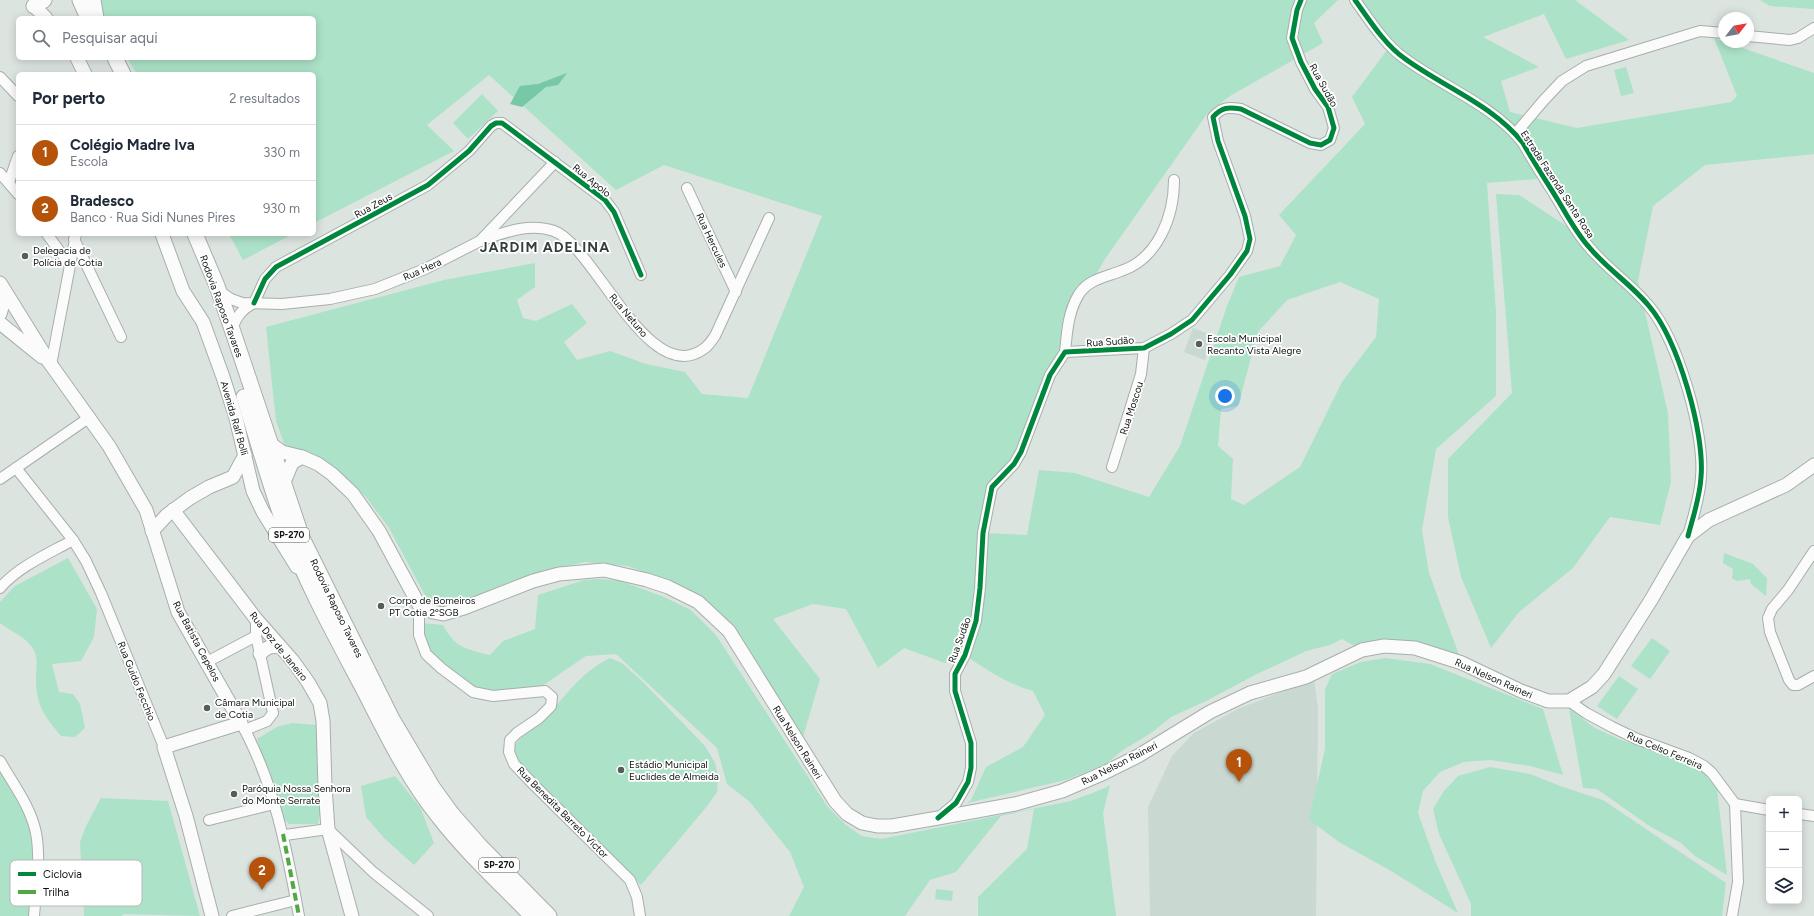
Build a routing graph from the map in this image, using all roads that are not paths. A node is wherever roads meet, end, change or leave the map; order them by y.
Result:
1 (80, 0) edge
2 (88, 0) edge
3 (93, 0) edge
4 (1301, 0) edge
5 (1355, 0) edge
6 (35, 2) edge
7 (45, 16) edge
8 (87, 16) edge
9 (95, 16) edge
10 (96, 16) edge
11 (1814, 28) edge
12 (1718, 32) edge
13 (1754, 37) edge
14 (78, 60) edge
15 (112, 66) edge
16 (84, 72) edge
17 (120, 72) edge
18 (0, 77) edge
19 (16, 94) edge
20 (502, 123) joint
21 (1516, 134) junction
22 (16, 162) edge
23 (555, 162) junction
24 (0, 173) edge
25 (1174, 180) dead end
26 (9, 182) junction
27 (687, 188) dead end
28 (16, 191) edge
29 (769, 218) dead end
30 (48, 236) edge
31 (75, 236) edge
32 (163, 236) edge
33 (189, 236) edge
34 (196, 236) edge
35 (205, 236) edge
36 (480, 241) junction
37 (69, 264) junction
38 (641, 275) dead end
39 (0, 283) edge
40 (218, 288) junction
41 (736, 292) junction
42 (0, 302) edge
43 (254, 303) junction
44 (0, 314) edge
45 (0, 323) edge
46 (232, 329) junction
47 (121, 337) dead end
48 (1144, 348) junction
49 (1065, 352) junction
50 (50, 363) junction
51 (90, 418) junction
52 (271, 444) junction
53 (245, 455) junction
54 (302, 457) junction
55 (1814, 465) edge
56 (1112, 467) dead end
57 (16, 468) junction
58 (233, 477) junction
59 (0, 479) edge
60 (284, 482) junction
61 (252, 484) junction
62 (146, 510) junction
63 (170, 512) junction
64 (152, 531) junction
65 (1688, 536) junction
66 (73, 540) junction
67 (1814, 551) edge
68 (0, 588) edge
69 (316, 597) junction
70 (419, 605) junction
71 (256, 619) junction
72 (256, 636) junction
73 (280, 647) junction
74 (260, 654) junction
75 (207, 662) junction
76 (1814, 676) edge
77 (1569, 701) junction
78 (243, 727) junction
79 (164, 747) junction
80 (0, 761) edge
81 (274, 804) junction
82 (1735, 804) junction
83 (1766, 809) edge
84 (1802, 814) edge
85 (1814, 816) edge
86 (938, 818) junction
87 (209, 820) dead end
88 (328, 829) junction
89 (283, 834) junction
90 (38, 860) edge
91 (296, 900) junction
92 (35, 906) edge
93 (425, 913) edge
94 (34, 916) edge
95 (212, 916) edge
96 (232, 916) edge
97 (299, 916) edge
98 (352, 916) edge
99 (437, 916) edge
100 (532, 916) edge
101 (549, 916) edge
102 (640, 916) edge
103 (1732, 916) edge

1 - 8 highway
2 - 9 highway
3 - 10 highway
4 - 48 street, Rua Sudão
5 - 21 street, Estrada Fazenda Santa Rosa
6 - 7 main road
11 - 13 street
12 - 21 street
14 - 16 main road
15 - 17 highway
18 - 19 street
20 - 23 street, Rua Apolo
20 - 43 street, Rua Zeus
21 - 65 street, Estrada Fazenda Santa Rosa
22 - 26 street
23 - 36 street, Rua Hera
23 - 38 street, Rua Apolo
24 - 26 street
25 - 49 street
26 - 28 street
27 - 41 street, Rua Hercules
29 - 41 street, Rua Netuno
30 - 37 street
31 - 37 street
31 - 47 street
32 - 53 main road, Avenida Ralf Bolli
33 - 69 highway, Rodovia Raposo Tavares / SP-270
34 - 40 highway, Rodovia Raposo Tavares / SP-270
35 - 40 highway
36 - 41 street, Rua Netuno
36 - 43 street, Rua Hera
37 - 50 street
39 - 50 main road
40 - 43 street, Rua Hera
40 - 46 highway, Rodovia Raposo Tavares / SP-270
42 - 44 main road
43 - 46 street
45 - 50 main road
46 - 52 highway, Rodovia Raposo Tavares / SP-270
48 - 49 street, Rua Sudão
48 - 56 street, Rua Moscou
49 - 86 street, Rua Sudão
50 - 51 main road, Rua Batista Cepelos
51 - 57 street
51 - 62 main road, Rua Batista Cepelos
52 - 54 main road
52 - 60 highway, Rodovia Raposo Tavares / SP-270
53 - 58 main road
53 - 61 main road, Avenida Ralf Bolli
54 - 60 main road
54 - 70 main road
55 - 65 main road
57 - 59 street
57 - 66 street, Rua Guido Fecchio
58 - 61 main road
58 - 63 main road
60 - 101 highway, Rodovia Raposo Tavares / SP-270
61 - 69 main road, Avenida Ralf Bolli
62 - 63 main road
62 - 64 main road, Rua Batista Cepelos
63 - 64 main road
63 - 71 main road, Rua Dez de Janeiro
64 - 75 main road, Rua Batista Cepelos
65 - 77 main road
66 - 68 street
66 - 79 street, Rua Guido Fecchio
67 - 76 street
69 - 100 highway, Rodovia Raposo Tavares / SP-270
70 - 86 main road, Rua Nelson Raineri
70 - 102 street, Rua Benedita Barreto Victor
71 - 72 street
71 - 73 main road, Rua Dez de Janeiro
72 - 74 street
72 - 75 street
73 - 74 main road
73 - 88 main road, Rua Dez de Janeiro
74 - 78 street
75 - 78 main road, Rua Batista Cepelos
77 - 82 street, Rua Celso Ferreira
77 - 86 main road, Rua Nelson Raineri
78 - 79 main road
78 - 81 street
79 - 95 main road, Rua Guido Fecchio
80 - 90 street
81 - 87 street
81 - 89 street
82 - 83 street
82 - 103 street
84 - 85 street
88 - 89 street
88 - 93 street
88 - 98 main road, Rua Dez de Janeiro
89 - 91 street
91 - 96 street
91 - 97 street
92 - 94 street
93 - 99 street

